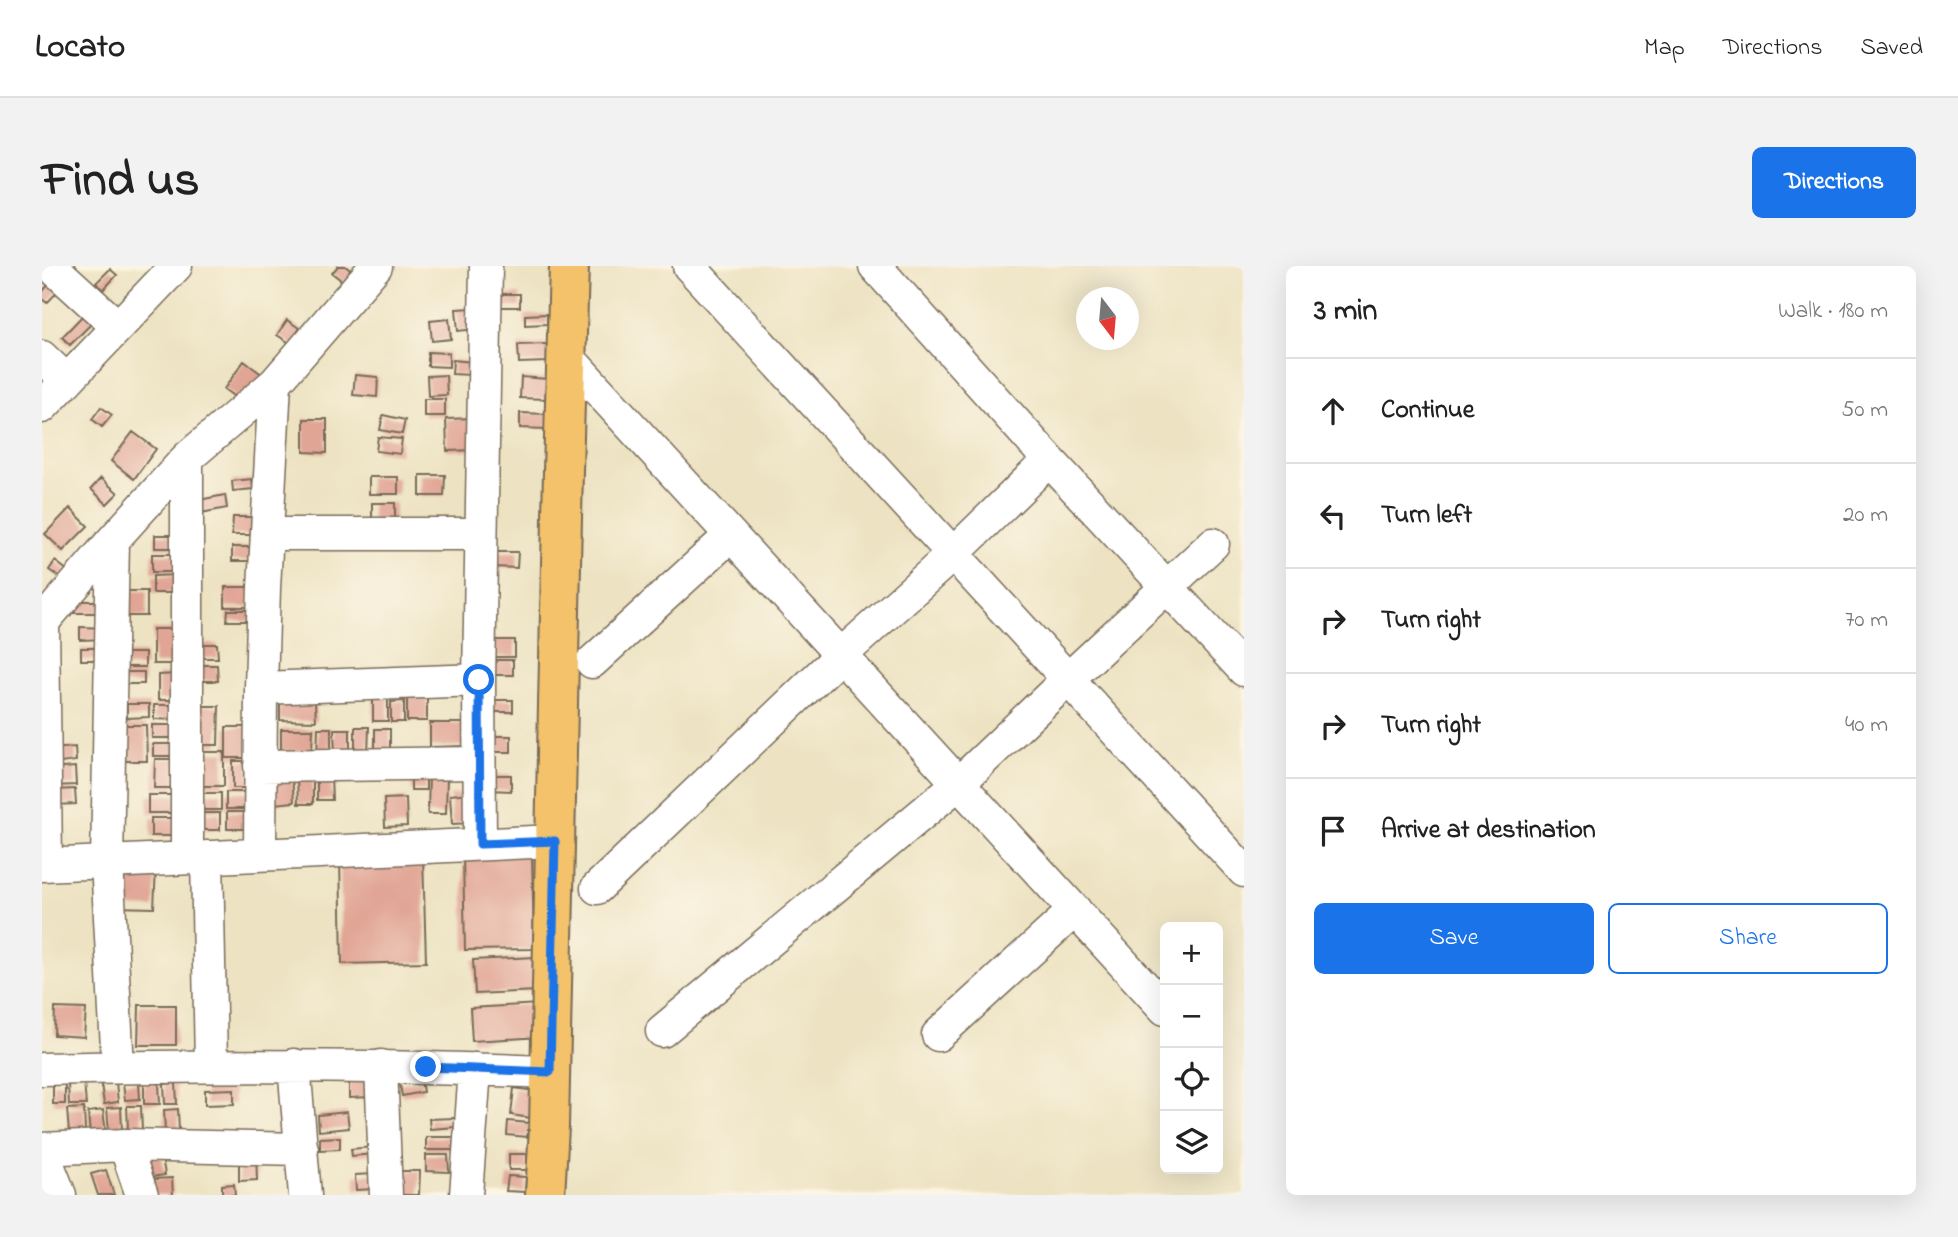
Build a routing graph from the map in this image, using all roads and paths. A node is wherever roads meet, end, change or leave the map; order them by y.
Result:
1 (51, 266) edge
2 (376, 266) edge
3 (486, 266) edge
4 (569, 266) edge
5 (689, 266) edge
6 (875, 266) edge
7 (166, 270) edge
8 (118, 327) junction
9 (566, 355) junction
10 (42, 357) edge
11 (67, 381) junction
12 (275, 383) junction
13 (42, 407) edge
14 (187, 458) junction
15 (1049, 460) junction
16 (267, 534) junction
17 (481, 534) junction
18 (731, 534) junction
19 (113, 540) junction
20 (1213, 544) dead end
21 (953, 554) junction
22 (1167, 586) junction
23 (42, 622) edge
24 (841, 655) junction
25 (592, 662) dead end
26 (1244, 670) edge
27 (1068, 679) junction
28 (479, 680) junction
29 (261, 688) junction
30 (480, 762) junction
31 (260, 766) junction
32 (959, 783) junction
33 (555, 841) junction
34 (480, 844) junction
35 (260, 854) junction
36 (197, 857) junction
37 (107, 862) junction
38 (44, 864) edge
39 (1244, 871) edge
40 (597, 888) dead end
41 (1075, 910) junction
42 (1160, 1004) edge
43 (662, 1031) dead end
44 (938, 1035) dead end
45 (211, 1065) junction
46 (294, 1065) junction
47 (381, 1066) junction
48 (118, 1067) junction
49 (42, 1069) edge
50 (475, 1069) junction
51 (550, 1072) junction
52 (125, 1145) junction
53 (42, 1149) edge
54 (302, 1149) junction
55 (60, 1195) edge
56 (142, 1195) edge
57 (305, 1195) edge
58 (386, 1195) edge
59 (466, 1195) edge
60 (545, 1195) edge

1 - 8 street
2 - 12 street
3 - 17 street
4 - 9 main road
5 - 21 street
6 - 15 street
7 - 8 street
8 - 11 street
9 - 18 street
9 - 33 main road
10 - 11 street
11 - 13 street
12 - 14 street
12 - 16 street
14 - 19 street
14 - 36 street
15 - 21 street
15 - 22 street
16 - 17 street
16 - 29 street
17 - 28 street
18 - 24 street
18 - 25 street
19 - 23 street
19 - 37 street
20 - 22 street
21 - 24 street
21 - 27 street
22 - 26 street
22 - 27 street
23 - 38 street
24 - 32 street
24 - 40 street
27 - 32 street
27 - 39 street
28 - 29 street
28 - 30 street
29 - 31 street
30 - 31 street
30 - 34 street
31 - 35 street
32 - 41 street
32 - 43 street
33 - 34 street
33 - 51 main road
34 - 35 street
35 - 36 street
36 - 37 street
36 - 45 street
37 - 38 street
37 - 48 street
41 - 42 street
41 - 44 street
45 - 46 street
45 - 48 street
46 - 47 street
46 - 54 street
47 - 50 street
47 - 58 street
48 - 49 street
50 - 51 street
50 - 59 street
51 - 60 main road
52 - 53 street
52 - 54 street
52 - 56 street
53 - 55 street
54 - 57 street

